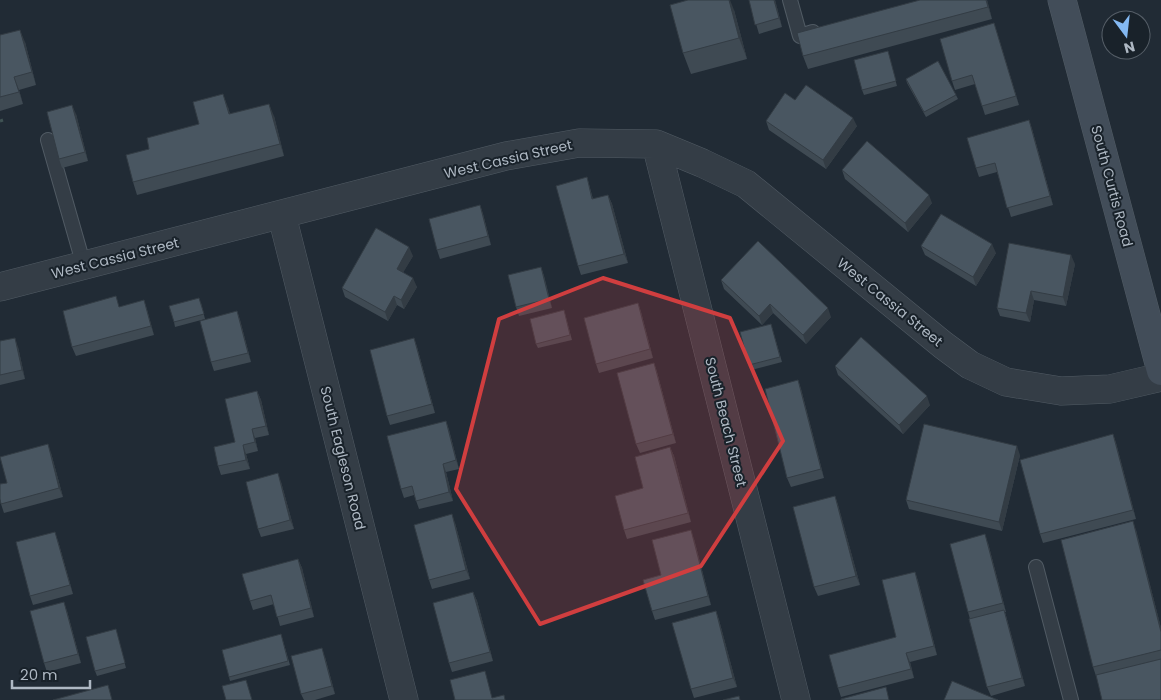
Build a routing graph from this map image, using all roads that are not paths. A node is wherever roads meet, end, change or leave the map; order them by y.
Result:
1 (790, 0) edge
2 (1062, 0) edge
3 (828, 28) edge
4 (48, 140) dead end
5 (656, 144) junction
6 (282, 216) junction
7 (84, 266) junction
8 (0, 287) edge
9 (1161, 371) edge
10 (1161, 377) edge
11 (1036, 567) dead end
12 (404, 700) edge
13 (796, 700) edge
14 (1071, 700) edge

1 - 3 lane
2 - 9 main road, South Curtis Road
4 - 7 lane
5 - 6 street, West Cassia Street
5 - 10 street, West Cassia Street
5 - 13 street, South Beach Street
6 - 7 street, West Cassia Street
6 - 12 street, South Eagleson Road
7 - 8 street, West Cassia Street
11 - 14 lane

